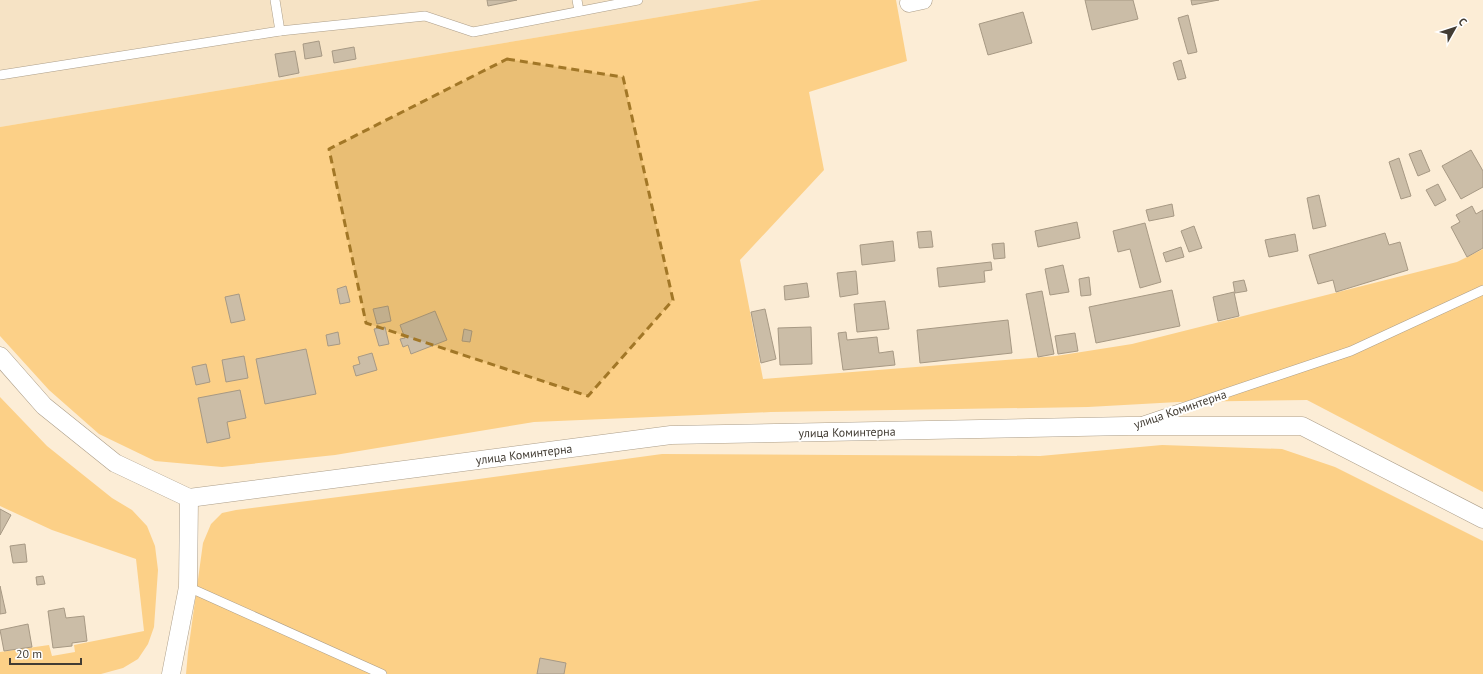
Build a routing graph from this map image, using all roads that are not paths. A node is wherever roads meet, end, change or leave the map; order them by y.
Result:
1 (276, 0) edge
2 (577, 0) edge
3 (638, 0) edge
4 (579, 11) junction
5 (280, 30) junction
6 (0, 76) edge
7 (1483, 290) edge
8 (0, 356) edge
9 (1128, 426) junction
10 (189, 498) junction
11 (1483, 519) edge
12 (188, 587) junction
13 (171, 674) edge
14 (382, 674) edge

1 - 5 lane
2 - 4 lane
3 - 4 lane
4 - 5 lane
5 - 6 lane
7 - 9 lane, улица Коминтерна
8 - 10 street
9 - 10 street, улица Коминтерна
9 - 11 street
10 - 12 street
12 - 13 street
12 - 14 lane

